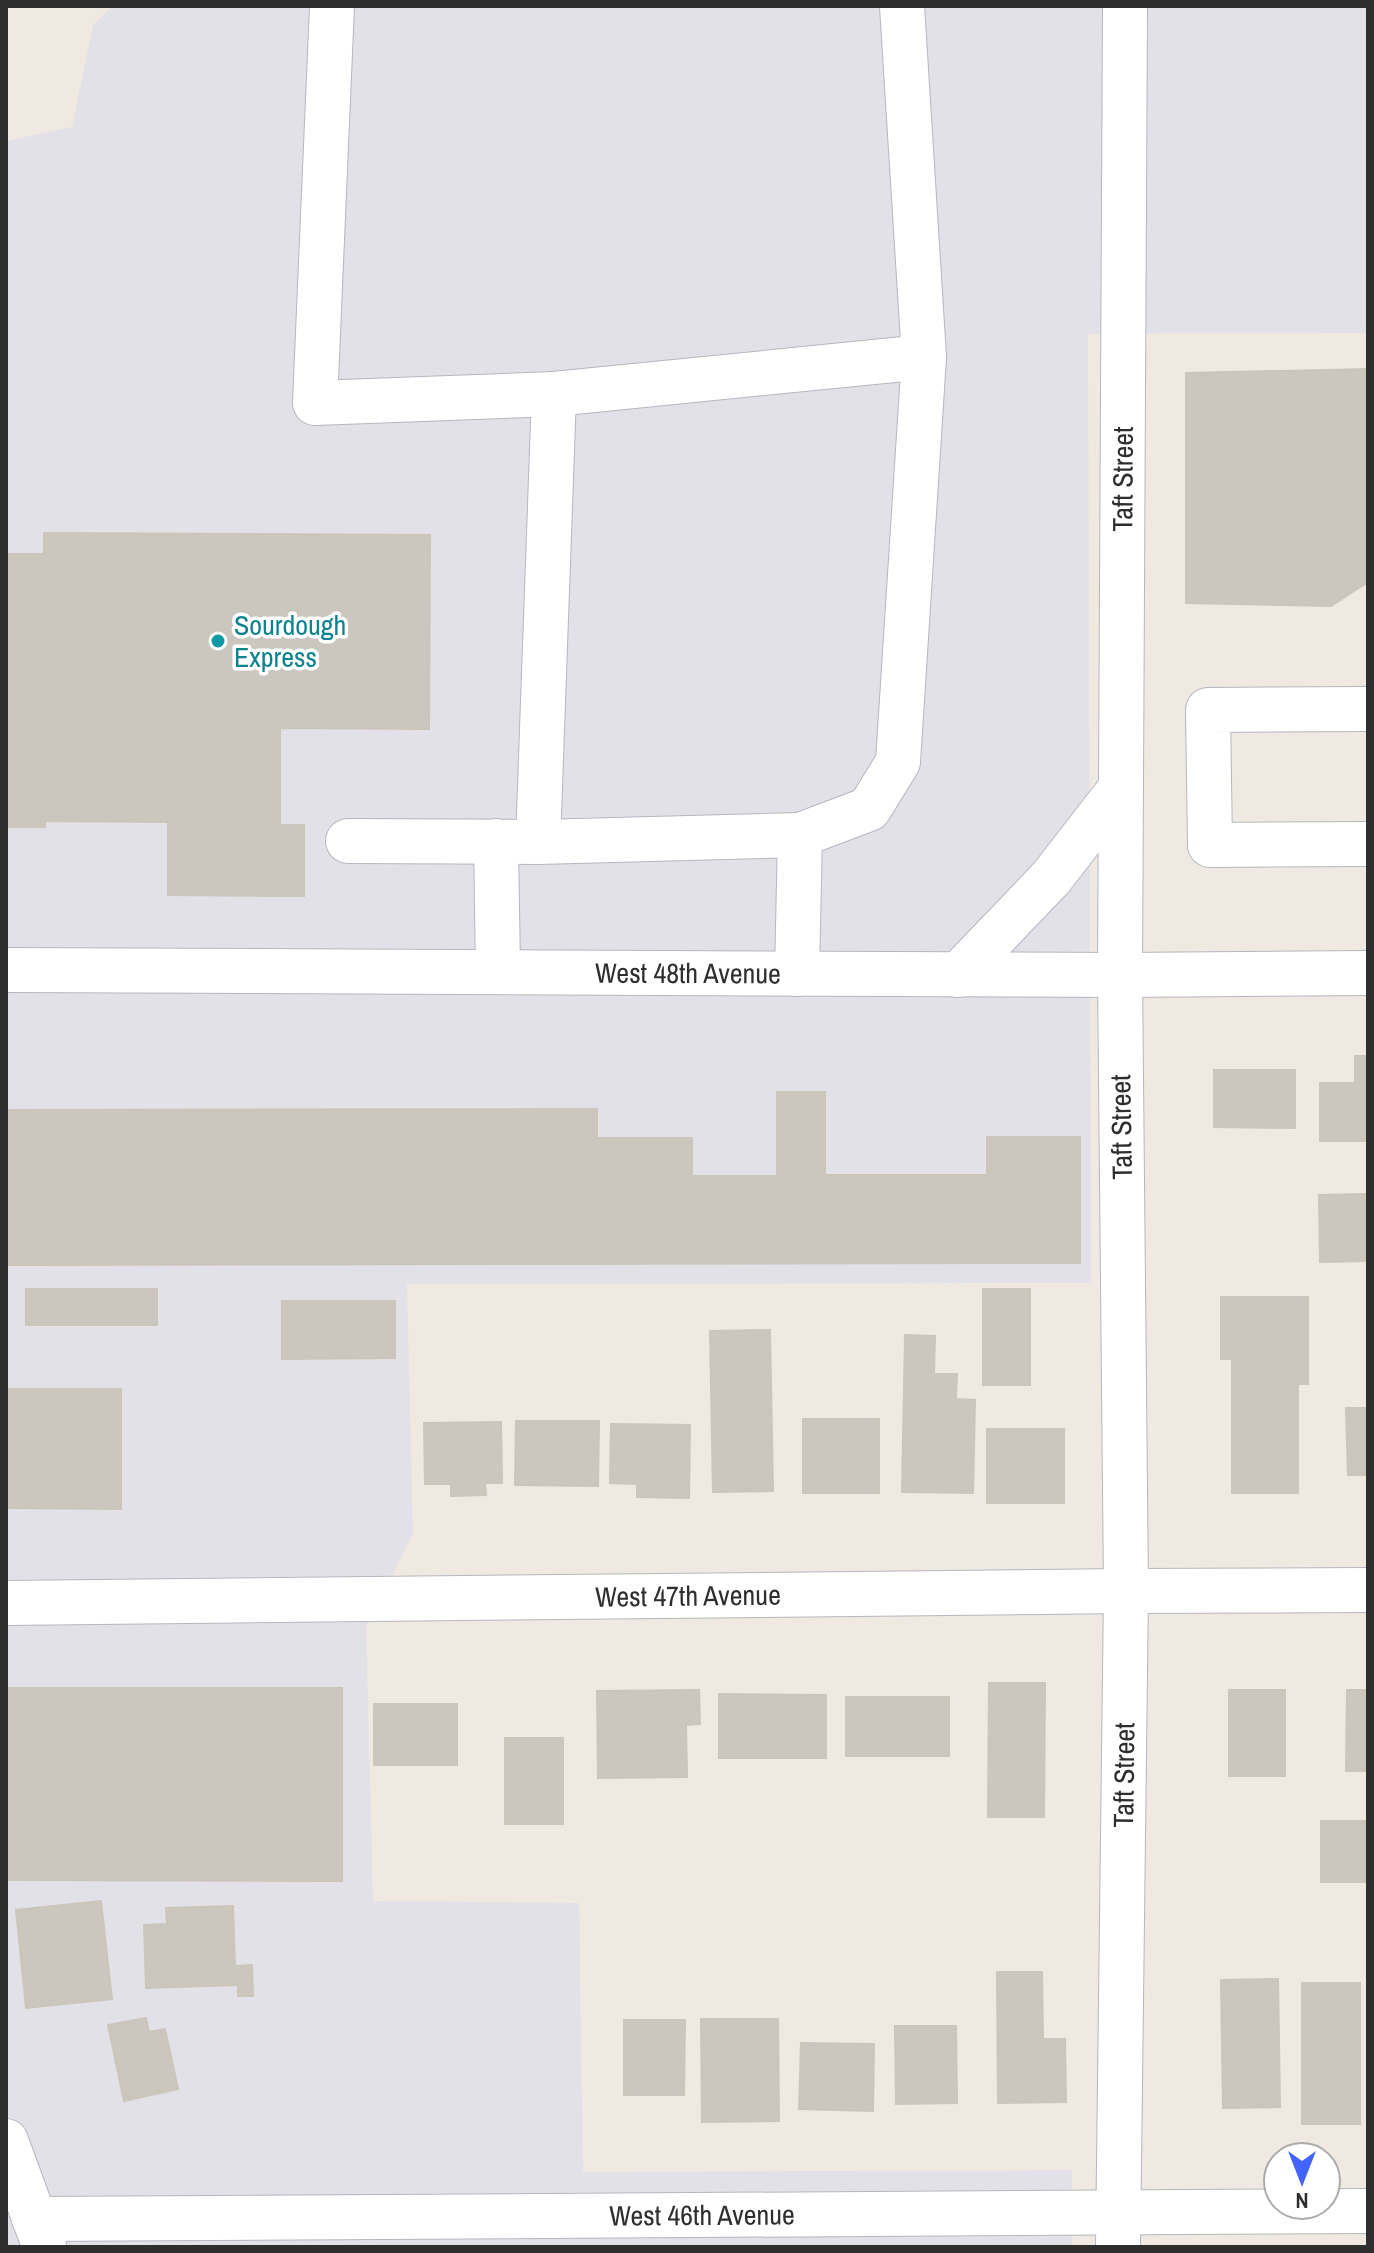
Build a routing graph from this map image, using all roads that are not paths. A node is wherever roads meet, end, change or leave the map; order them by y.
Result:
1 (332, 6) edge
2 (902, 6) edge
3 (1125, 6) edge
4 (924, 357) junction
5 (554, 394) junction
6 (1368, 709) edge
7 (1120, 789) junction
8 (800, 835) junction
9 (348, 841) dead end
10 (517, 842) junction
11 (1368, 844) edge
12 (6, 970) edge
13 (498, 972) junction
14 (1368, 973) edge
15 (797, 974) junction
16 (958, 975) junction
17 (1120, 975) junction
18 (1368, 1590) edge
19 (1126, 1591) junction
20 (6, 1603) edge
21 (6, 2141) edge
22 (1368, 2211) edge
23 (1118, 2229) edge
24 (40, 2233) edge

1 - 5 street
2 - 4 street
3 - 7 street, Taft Street
4 - 5 street
4 - 8 street
5 - 10 street
6 - 11 street
7 - 16 street
7 - 17 street, Taft Street
8 - 10 street
8 - 15 street
9 - 10 street
10 - 13 street
12 - 13 street, West 48th Avenue
13 - 15 street, West 48th Avenue
14 - 17 street, West 48th Avenue
15 - 16 street, West 48th Avenue
16 - 17 street, West 48th Avenue
17 - 19 street, Taft Street
18 - 19 street, West 47th Avenue
19 - 20 street, West 47th Avenue
19 - 23 street, Taft Street
21 - 24 street
22 - 23 street, West 46th Avenue
23 - 24 street, West 46th Avenue

